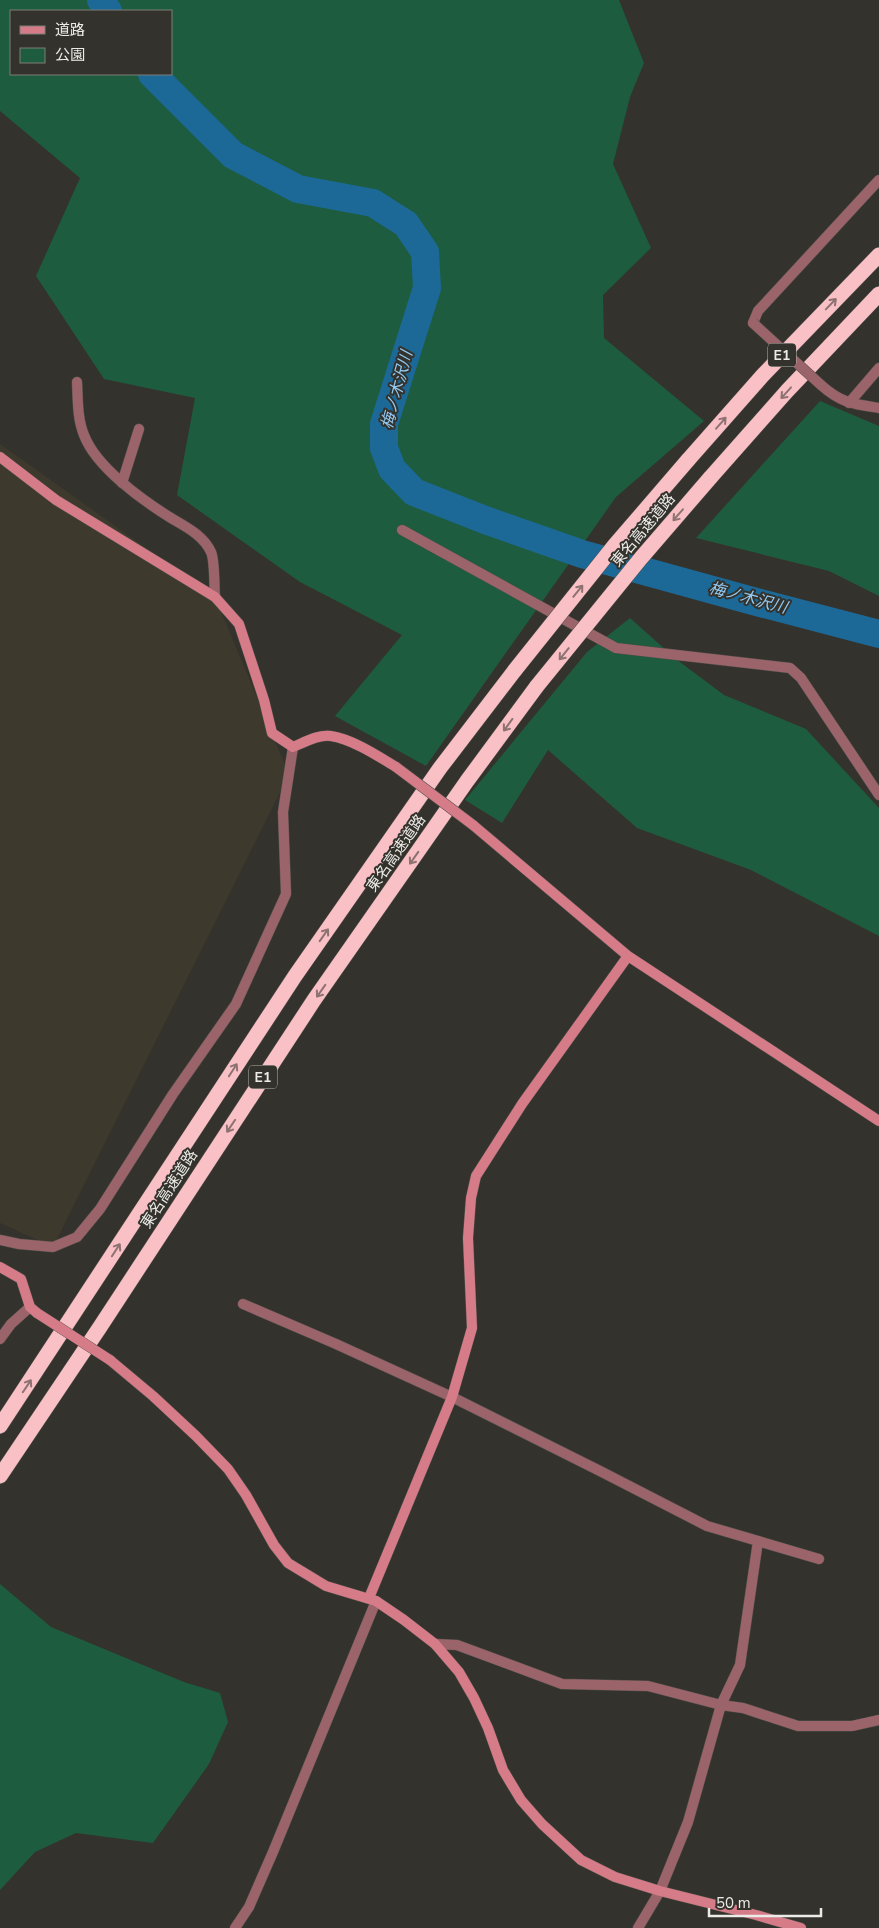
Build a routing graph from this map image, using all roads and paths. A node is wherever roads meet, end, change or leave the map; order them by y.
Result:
1 (879, 180) edge
2 (879, 255) edge
3 (879, 294) edge
4 (879, 368) edge
5 (77, 382) dead end
6 (849, 403) junction
7 (879, 408) edge
8 (140, 429) dead end
9 (0, 457) edge
10 (122, 483) junction
11 (402, 530) dead end
12 (215, 597) junction
13 (293, 746) junction
14 (879, 795) edge
15 (628, 956) junction
16 (879, 1121) edge
17 (0, 1240) edge
18 (0, 1267) edge
19 (243, 1304) dead end
20 (33, 1310) junction
21 (11, 1324) junction
22 (0, 1326) edge
23 (0, 1339) edge
24 (452, 1397) junction
25 (0, 1426) edge
26 (0, 1476) edge
27 (758, 1541) junction
28 (819, 1559) dead end
29 (372, 1600) junction
30 (435, 1644) junction
31 (721, 1705) junction
32 (879, 1720) edge
33 (660, 1892) junction
34 (235, 1928) edge
35 (638, 1928) edge
36 (801, 1928) edge

1 - 6 street, bridge
25 -> 2 highway, 東名高速道路 / E1, bridge
3 -> 26 highway, 東名高速道路 / E1, bridge
4 - 6 street
5 - 10 street
6 - 7 street
8 - 10 street
9 - 12 street
10 - 12 street
11 - 14 street
12 - 13 street
13 - 15 street, bridge
13 - 17 street
15 - 16 street
15 - 24 street
18 - 20 street
19 - 24 street
20 - 21 street
20 - 29 street, bridge
21 - 22 street
21 - 23 street
24 - 27 street
24 - 29 street
27 - 28 street
27 - 31 street
29 - 30 street
29 - 34 street
30 - 31 street
30 - 33 street
31 - 32 street
31 - 33 street
33 - 35 street
33 - 36 street

